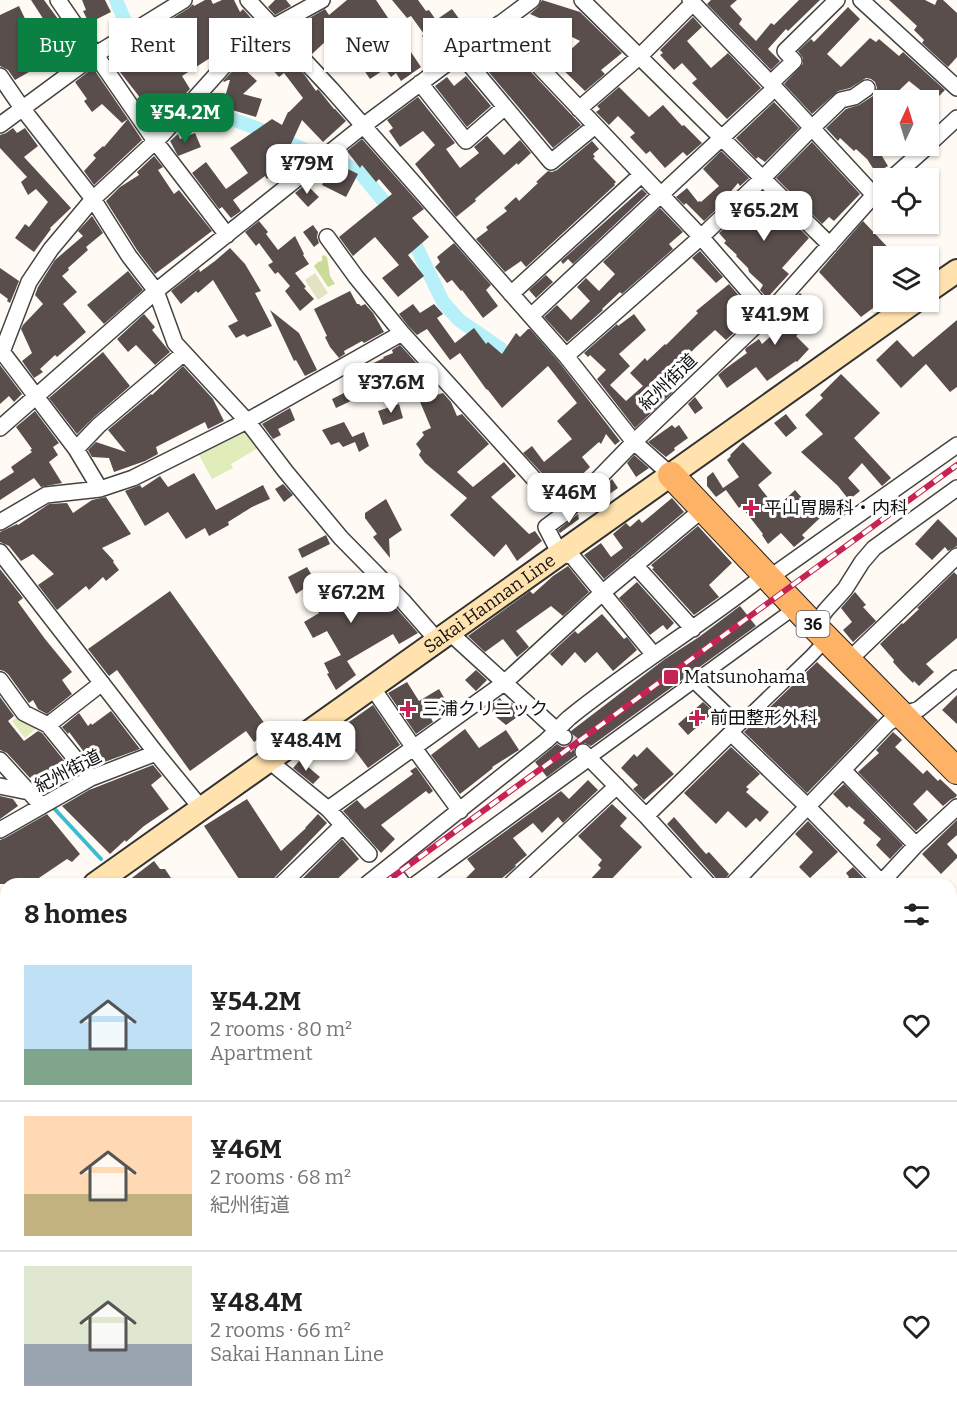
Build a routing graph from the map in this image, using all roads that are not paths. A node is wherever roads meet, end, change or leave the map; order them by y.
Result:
1 (57, 0) edge
2 (184, 0) edge
3 (248, 0) edge
4 (322, 0) edge
5 (532, 0) edge
6 (582, 0) edge
7 (837, 0) edge
8 (861, 0) edge
9 (691, 1) edge
10 (69, 18) edge
11 (265, 18) edge
12 (289, 18) edge
13 (507, 18) edge
14 (97, 54) edge
15 (639, 57) junction
16 (97, 58) edge
17 (312, 69) edge
18 (72, 72) edge
19 (219, 72) edge
20 (435, 72) edge
21 (476, 72) edge
22 (544, 72) edge
23 (0, 76) edge
24 (420, 83) junction
25 (773, 86) junction
26 (867, 88) dead end
27 (957, 88) edge
28 (505, 107) junction
29 (22, 108) junction
30 (579, 109) junction
31 (957, 118) edge
32 (0, 125) edge
33 (363, 126) junction
34 (595, 126) junction
35 (812, 128) junction
36 (939, 135) edge
37 (722, 138) junction
38 (155, 141) junction
39 (916, 156) edge
40 (903, 168) edge
41 (641, 175) junction
42 (763, 178) junction
43 (873, 185) edge
44 (661, 196) junction
45 (873, 198) edge
46 (93, 199) junction
47 (226, 234) junction
48 (327, 237) dead end
49 (701, 237) junction
50 (830, 245) junction
51 (957, 271) edge
52 (939, 283) edge
53 (156, 291) junction
54 (511, 294) junction
55 (900, 312) edge
56 (768, 314) junction
57 (531, 316) junction
58 (402, 333) junction
59 (1, 351) edge
60 (184, 353) junction
61 (566, 356) junction
62 (36, 396) junction
63 (247, 421) junction
64 (0, 428) edge
65 (634, 442) junction
66 (957, 445) edge
67 (76, 449) junction
68 (671, 475) junction
69 (957, 488) edge
70 (100, 489) junction
71 (703, 509) junction
72 (565, 513) junction
73 (0, 522) edge
74 (560, 554) junction
75 (957, 556) edge
76 (3, 561) edge
77 (636, 565) junction
78 (767, 576) junction
79 (602, 593) junction
80 (796, 607) junction
81 (693, 629) junction
82 (821, 632) junction
83 (443, 636) junction
84 (654, 655) junction
85 (849, 660) junction
86 (957, 678) edge
87 (0, 680) edge
88 (694, 682) junction
89 (102, 683) junction
90 (504, 683) junction
91 (372, 687) junction
92 (902, 715) junction
93 (48, 725) junction
94 (735, 729) junction
95 (560, 734) junction
96 (414, 748) junction
97 (156, 753) junction
98 (586, 755) junction
99 (0, 760) edge
100 (268, 760) junction
101 (843, 770) junction
102 (957, 771) edge
103 (91, 778) junction
104 (0, 786) edge
105 (617, 786) junction
106 (29, 792) junction
107 (42, 806) junction
108 (808, 807) junction
109 (957, 807) edge
110 (201, 808) junction
111 (328, 809) junction
112 (460, 811) junction
113 (646, 816) junction
114 (343, 825) junction
115 (0, 830) edge
116 (916, 845) junction
117 (369, 854) dead end
118 (388, 874) edge
119 (103, 878) edge
120 (288, 878) edge
121 (424, 878) edge
122 (517, 878) edge
123 (703, 878) edge
124 (739, 878) edge
125 (876, 878) edge
126 (886, 878) edge

1 - 10 street
2 - 14 street
3 - 11 street
4 - 12 street
5 - 13 street
6 - 15 street
7 - 25 street
8 - 27 street
9 - 15 street
9 - 25 street
15 - 30 street
15 - 37 street
16 - 38 street
17 - 33 street
18 - 29 street
19 - 38 street
20 - 24 street
21 - 28 street
22 - 30 street
23 - 29 street
24 - 28 street
24 - 33 street
25 - 35 street
25 - 37 street
26 - 35 street
28 - 34 street
29 - 32 street
29 - 46 street
30 - 34 street
31 - 36 street
33 - 47 street
33 - 54 street
34 - 41 street
35 - 42 street
35 - 43 street
37 - 42 street
37 - 44 street
38 - 46 street
38 - 47 street
39 - 40 street
41 - 44 street
41 - 54 street
42 - 49 street
42 - 50 street
44 - 49 street
44 - 57 street
45 - 50 street, 紀州街道
46 - 53 street
46 - 59 street
47 - 53 street
48 - 58 street
49 - 56 street
49 - 61 street
50 - 56 street, 紀州街道
51 - 52 main road
53 - 60 street
53 - 62 street
54 - 57 street
55 - 68 main road, Sakai Hannan Line
56 - 65 street, 紀州街道
57 - 61 street
58 - 63 street
58 - 72 street
59 - 62 street
60 - 63 street
60 - 67 street
61 - 65 street
62 - 64 street
62 - 67 street
63 - 70 street
63 - 83 street
65 - 68 street
65 - 72 street, 紀州街道
66 - 78 street
67 - 70 street
68 - 71 main road, 36
68 - 74 main road, Sakai Hannan Line
69 - 82 street
70 - 73 street
71 - 77 street
71 - 78 main road, 36
72 - 74 street, 紀州街道
74 - 79 street
74 - 83 main road, Sakai Hannan Line
75 - 85 street
76 - 89 street
77 - 79 street
77 - 81 street
78 - 80 main road, 36
78 - 81 street
79 - 84 street
79 - 90 street
80 - 82 main road, 36
80 - 88 street
81 - 84 street
82 - 85 main road, 36
82 - 94 street
83 - 90 street
83 - 91 main road, Sakai Hannan Line
84 - 95 street
85 - 92 main road, 36
86 - 92 street
87 - 93 street
88 - 94 street
88 - 98 street
89 - 93 street
89 - 97 street
90 - 95 street
90 - 96 street
91 - 96 street
91 - 100 main road, Sakai Hannan Line
92 - 101 street
92 - 102 main road, 36
93 - 103 street
94 - 108 street
94 - 113 street
95 - 112 street
96 - 111 street
96 - 112 street
97 - 103 street, 紀州街道
97 - 110 street
98 - 105 street
98 - 121 street
99 - 106 street
100 - 110 main road, Sakai Hannan Line
100 - 111 street
101 - 108 street
101 - 116 street
103 - 107 street, 紀州街道
104 - 106 street
105 - 113 street
105 - 122 street
106 - 107 street
107 - 115 street, 紀州街道
108 - 124 street
108 - 125 street
109 - 116 street
110 - 119 main road, Sakai Hannan Line
111 - 114 street
112 - 118 street
113 - 123 street
114 - 117 street
114 - 120 street
116 - 126 street

